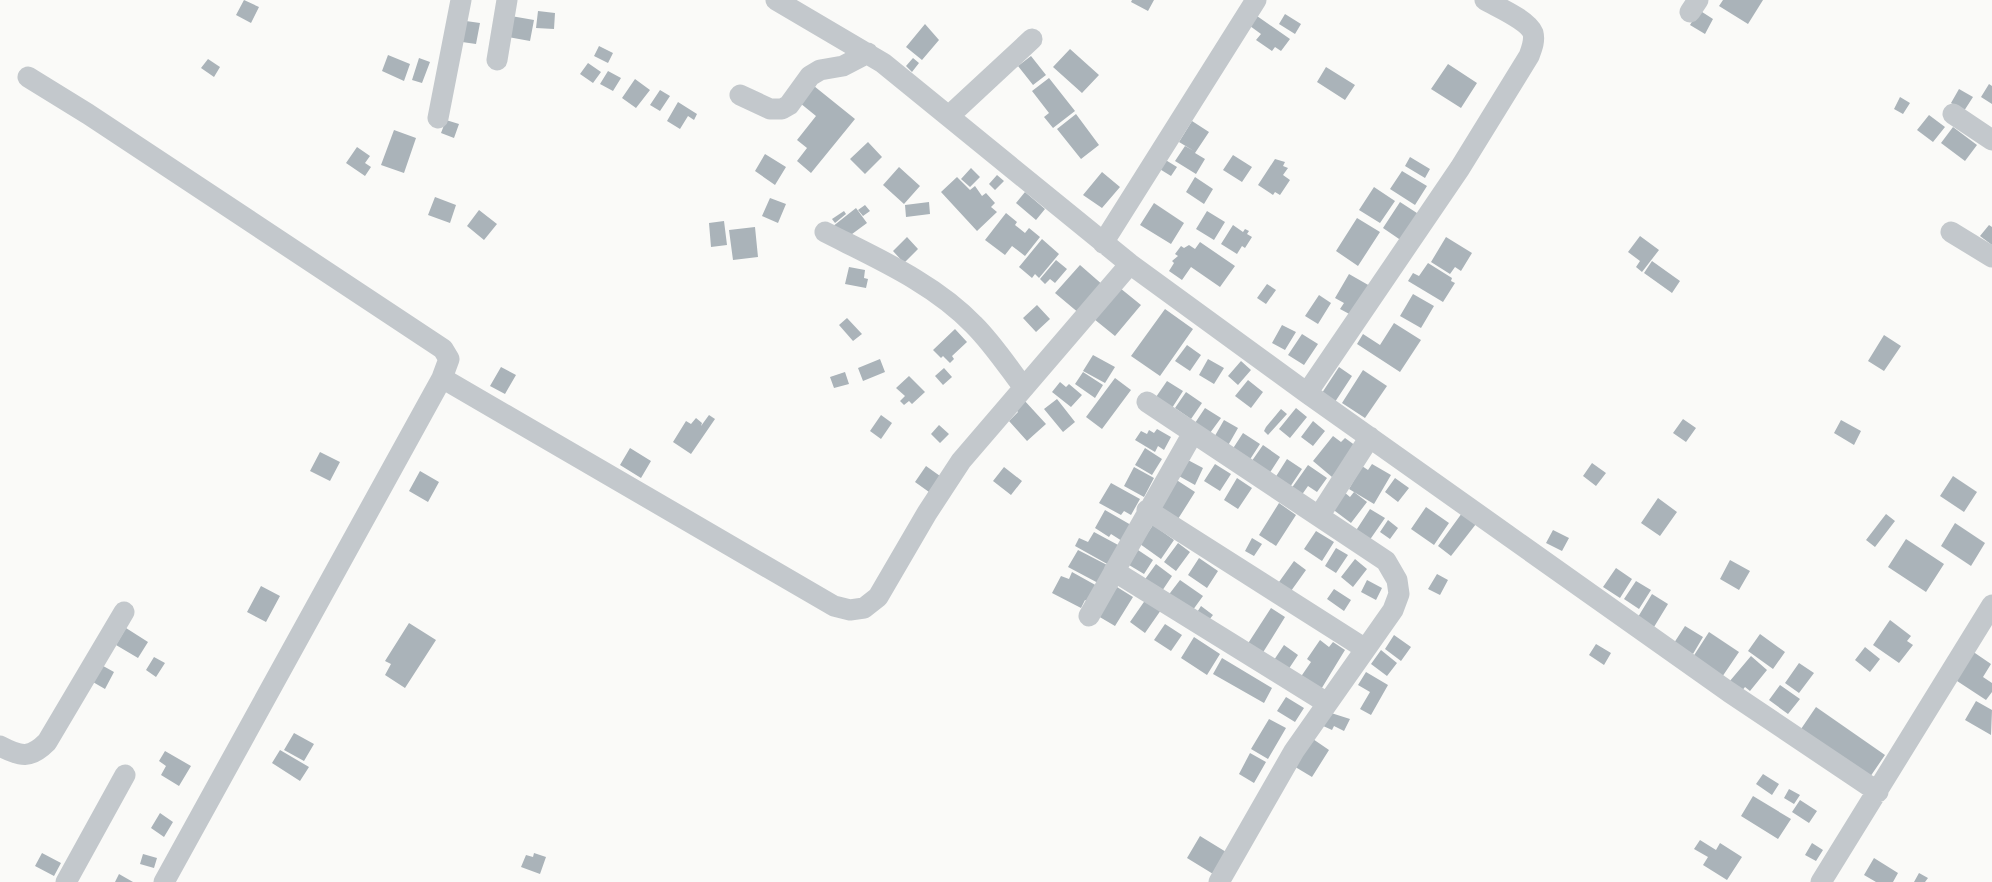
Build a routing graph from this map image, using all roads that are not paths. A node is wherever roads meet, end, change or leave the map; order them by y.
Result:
1 (461, 0) edge
2 (507, 0) edge
3 (776, 0) edge
4 (1256, 0) edge
5 (1485, 0) edge
6 (1032, 39) dead end
7 (868, 53) junction
8 (497, 60) dead end
9 (28, 77) dead end
10 (740, 95) dead end
11 (1952, 114) dead end
12 (949, 116) junction
13 (438, 118) dead end
14 (1992, 140) edge
15 (825, 232) dead end
16 (1951, 232) dead end
17 (1102, 243) junction
18 (1992, 257) edge
19 (1130, 264) junction
20 (442, 378) junction
21 (1024, 388) junction
22 (1307, 393) junction
23 (1147, 402) dead end
24 (1193, 433) junction
25 (1370, 437) junction
26 (1147, 510) junction
27 (1319, 516) junction
28 (1114, 571) junction
29 (1992, 605) edge
30 (124, 612) dead end
31 (1089, 616) dead end
32 (1364, 648) junction
33 (1327, 703) junction
34 (0, 746) edge
35 (125, 775) dead end
36 (1878, 792) junction
37 (66, 882) edge
38 (164, 882) edge
39 (1220, 882) edge
40 (1821, 882) edge

1 - 13 street
2 - 8 street
3 - 7 street
4 - 17 street
5 - 22 street
6 - 12 street
7 - 10 street
7 - 12 street
9 - 20 street
11 - 14 street
12 - 17 street
15 - 21 street
16 - 18 street
17 - 19 street
19 - 21 street
19 - 22 street
20 - 21 street
20 - 38 street
22 - 25 street
23 - 24 street
24 - 26 street
24 - 27 street
25 - 27 street
25 - 36 street
26 - 28 street
26 - 32 street
27 - 32 street
28 - 31 street
28 - 33 street
29 - 36 street
30 - 34 street
32 - 33 street
33 - 39 street
35 - 37 street
36 - 40 street

